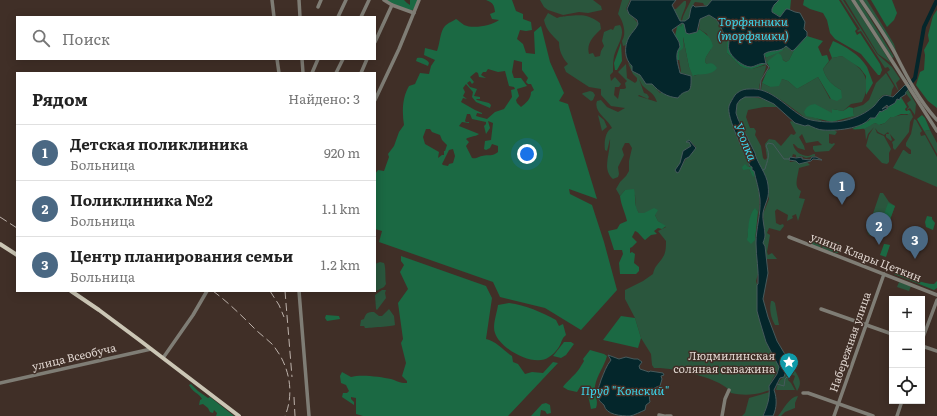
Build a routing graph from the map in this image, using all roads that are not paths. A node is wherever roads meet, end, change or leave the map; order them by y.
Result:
1 (272, 0) edge
2 (298, 0) edge
3 (321, 0) edge
4 (346, 0) edge
5 (369, 0) edge
6 (384, 0) edge
7 (419, 0) edge
8 (853, 0) edge
9 (861, 0) edge
10 (392, 5) junction
11 (318, 7) dead end
12 (414, 13) junction
13 (274, 16) edge
14 (300, 16) edge
15 (338, 16) edge
16 (361, 16) edge
17 (376, 40) edge
18 (277, 60) edge
19 (302, 60) edge
20 (318, 60) edge
21 (342, 60) edge
22 (367, 60) edge
23 (279, 72) edge
24 (303, 72) edge
25 (312, 72) edge
26 (336, 72) edge
27 (361, 72) edge
28 (904, 76) junction
29 (376, 98) edge
30 (922, 104) junction
31 (937, 120) edge
32 (937, 131) edge
33 (789, 237) dead end
34 (0, 244) edge
35 (16, 254) edge
36 (884, 274) junction
37 (72, 292) edge
38 (206, 292) edge
39 (299, 292) edge
40 (937, 295) edge
41 (937, 300) edge
42 (821, 309) dead end
43 (866, 324) junction
44 (925, 332) edge
45 (889, 333) edge
46 (925, 347) edge
47 (151, 349) junction
48 (937, 351) edge
49 (163, 358) junction
50 (0, 383) edge
51 (729, 390) dead end
52 (802, 393) dead end
53 (838, 404) junction
54 (901, 404) edge
55 (659, 415) dead end
56 (239, 416) edge
57 (309, 416) edge
58 (665, 416) edge
59 (671, 416) edge
60 (722, 416) edge
61 (834, 416) edge
62 (872, 416) edge
63 (897, 416) edge

1 - 13 street
2 - 14 street
3 - 11 street
4 - 15 street
5 - 16 street
6 - 10 street
7 - 12 street
8 - 28 street
9 - 28 street
10 - 12 street
10 - 17 street
12 - 29 street
18 - 23 street
19 - 24 street
20 - 25 street
21 - 26 street
22 - 27 street
28 - 30 street
30 - 31 street
30 - 32 street
33 - 36 street, улица Клары Цеткин
34 - 35 main road
36 - 40 street, улица Клары Цеткин
36 - 43 street, Набережная улица
37 - 47 main road, улица Всеобуча
38 - 49 street
39 - 57 street
41 - 44 street
42 - 43 street
43 - 45 street
43 - 53 street, Набережная улица
46 - 48 street
47 - 49 main road, улица Всеобуча
47 - 50 street, улица Всеобуча
49 - 56 main road, улица Всеобуча
51 - 60 street
52 - 53 street
53 - 61 street, Набережная улица
53 - 62 street
54 - 63 street
55 - 58 street
58 - 59 street

